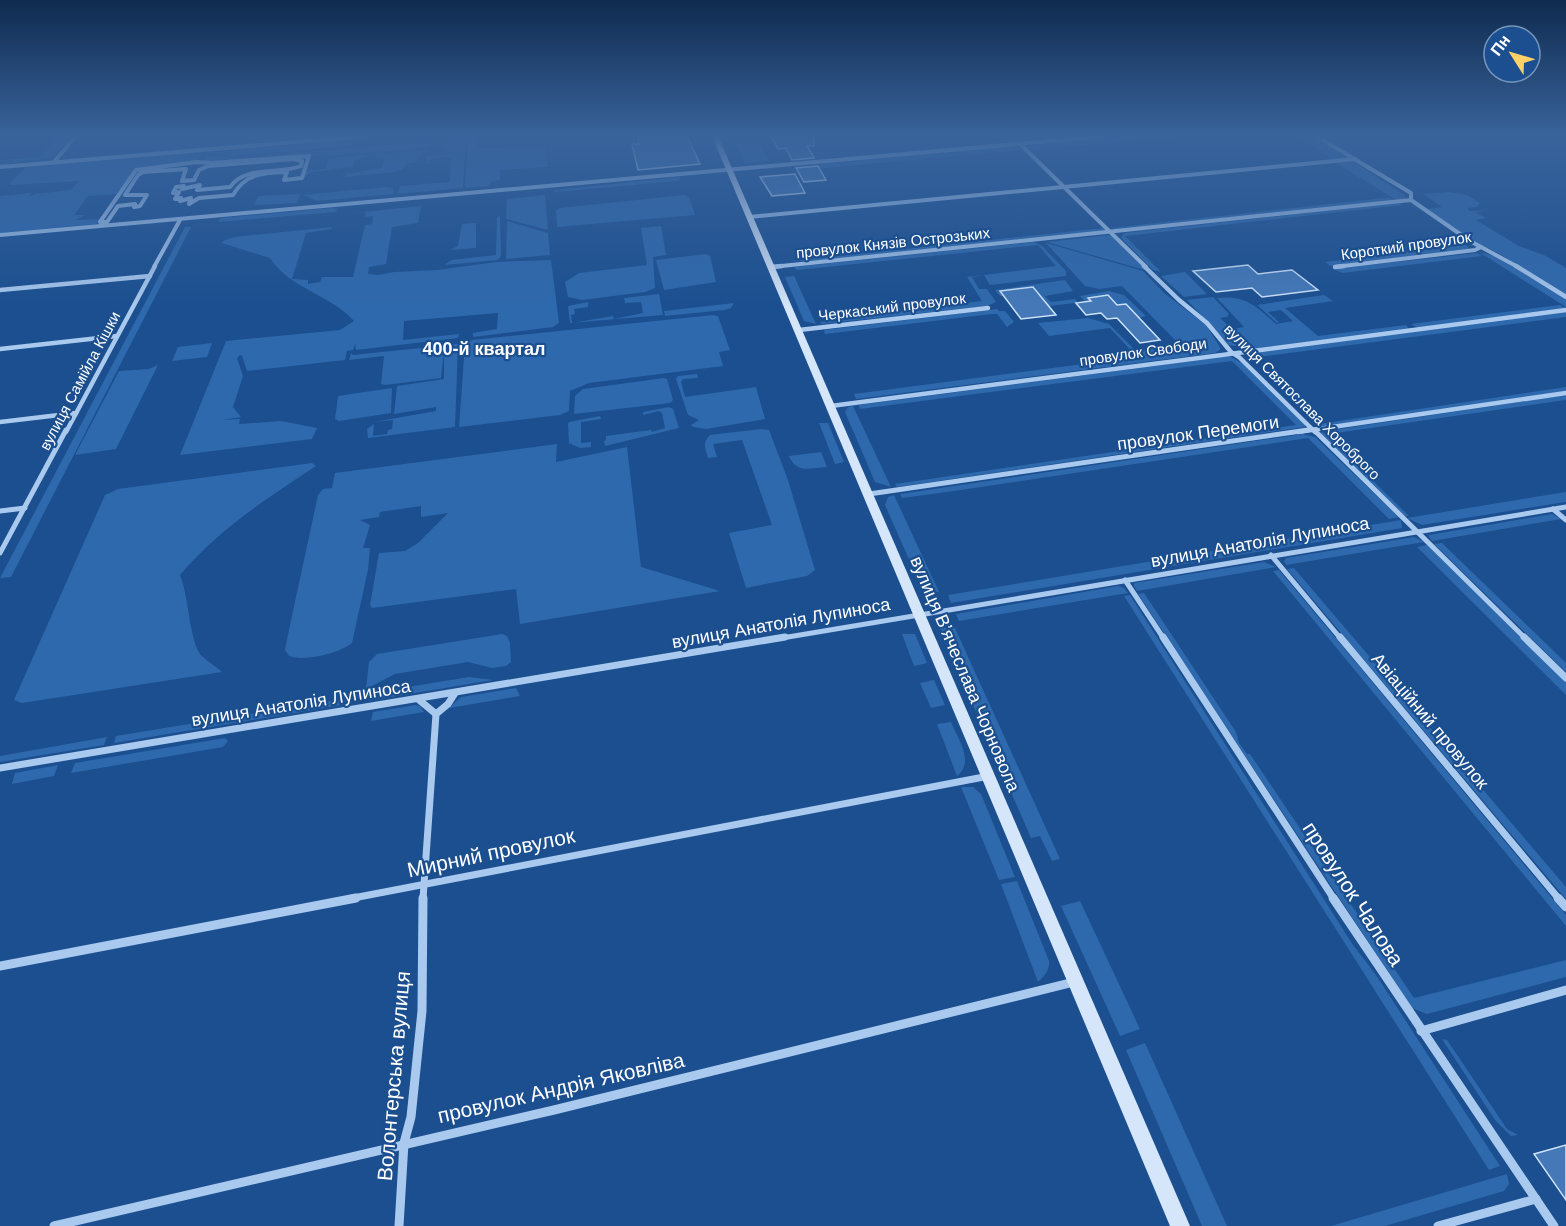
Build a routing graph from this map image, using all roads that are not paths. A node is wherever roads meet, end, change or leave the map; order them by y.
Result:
1 (120, 193) edge
2 (126, 193) edge
3 (178, 193) edge
4 (234, 193) edge
5 (475, 193) edge
6 (739, 193) edge
7 (991, 193) edge
8 (1073, 193) edge
9 (1411, 193) edge
10 (1411, 200) junction
11 (749, 217) junction
12 (108, 220) joint
13 (180, 220) junction
14 (1113, 232) junction
15 (0, 235) edge
16 (1481, 247) junction
17 (772, 267) junction
18 (1335, 267) dead end
19 (150, 276) junction
20 (0, 290) edge
21 (1566, 297) edge
22 (988, 308) dead end
23 (1566, 310) edge
24 (799, 330) junction
25 (117, 336) junction
26 (0, 349) edge
27 (1231, 352) junction
28 (1566, 393) edge
29 (831, 406) junction
30 (76, 413) junction
31 (0, 422) edge
32 (1313, 430) junction
33 (869, 494) junction
34 (1566, 507) edge
35 (25, 508) junction
36 (1553, 509) junction
37 (0, 511) edge
38 (1566, 520) edge
39 (1417, 531) junction
40 (0, 553) edge
41 (1271, 555) junction
42 (1125, 580) junction
43 (920, 614) junction
44 (1566, 678) edge
45 (455, 693) junction
46 (418, 699) junction
47 (436, 714) junction
48 (0, 768) edge
49 (989, 776) junction
50 (423, 886) junction
51 (1566, 907) edge
52 (0, 966) edge
53 (1075, 982) junction
54 (1566, 990) edge
55 (1421, 1031) junction
56 (404, 1143) junction
57 (1536, 1199) junction
58 (54, 1226) edge
59 (399, 1226) edge
60 (1180, 1226) edge
61 (1438, 1226) edge
62 (1554, 1226) edge

1 - 12 street
2 - 12 street
3 - 4 street
5 - 13 street
6 - 11 main road, вулиця Вʼячеслава Чорновола
7 - 11 street
8 - 14 street, вулиця Святослава Хороброго
9 - 10 street
10 - 14 street, провулок Князів Острозьких
10 - 16 street
11 - 17 main road, вулиця Вʼячеслава Чорновола
13 - 15 street
13 - 19 street, вулиця Самійла Кішки
14 - 17 street, провулок Князів Острозьких
14 - 27 street, вулиця Святослава Хороброго
16 - 18 street, Короткий провулок
16 - 21 street
17 - 24 main road, вулиця Вʼячеслава Чорновола
19 - 20 street
19 - 25 street, вулиця Самійла Кішки
22 - 24 street, Черкаський провулок
23 - 27 street, провулок Свободи
24 - 29 main road, вулиця Вʼячеслава Чорновола
25 - 26 street
25 - 30 street, вулиця Самійла Кішки
27 - 29 street, провулок Свободи
27 - 32 street, вулиця Святослава Хороброго
28 - 32 street, провулок Перемоги
29 - 33 main road, вулиця Вʼячеслава Чорновола
30 - 31 street
30 - 35 street, вулиця Самійла Кішки
32 - 33 street, провулок Перемоги
32 - 39 street, вулиця Святослава Хороброго
33 - 43 main road, вулиця Вʼячеслава Чорновола
34 - 36 street, вулиця Анатолія Лупиноса
35 - 37 street
35 - 40 street, вулиця Самійла Кішки
36 - 38 street
36 - 39 street, вулиця Анатолія Лупиноса
39 - 41 street, вулиця Анатолія Лупиноса
39 - 44 street, вулиця Святослава Хороброго
41 - 42 street, вулиця Анатолія Лупиноса
41 - 51 street, Авіаційний провулок
42 - 43 street, вулиця Анатолія Лупиноса
42 - 55 street, провулок Чалова
43 - 45 street, вулиця Анатолія Лупиноса
43 - 49 main road, вулиця Вʼячеслава Чорновола
45 - 46 street, вулиця Анатолія Лупиноса
45 - 47 street
46 - 47 street
46 - 48 street, вулиця Анатолія Лупиноса
47 - 50 street, Волонтерська вулиця
49 - 50 street, Мирний провулок
49 - 53 main road, вулиця Вʼячеслава Чорновола
50 - 52 street, Мирний провулок
50 - 56 street, Волонтерська вулиця
53 - 56 street, провулок Андрія Яковліва
53 - 60 main road, вулиця Вʼячеслава Чорновола
54 - 55 street
55 - 57 street, провулок Чалова
56 - 58 street, провулок Андрія Яковліва
56 - 59 street, Волонтерська вулиця
57 - 61 street
57 - 62 street, провулок Чалова

